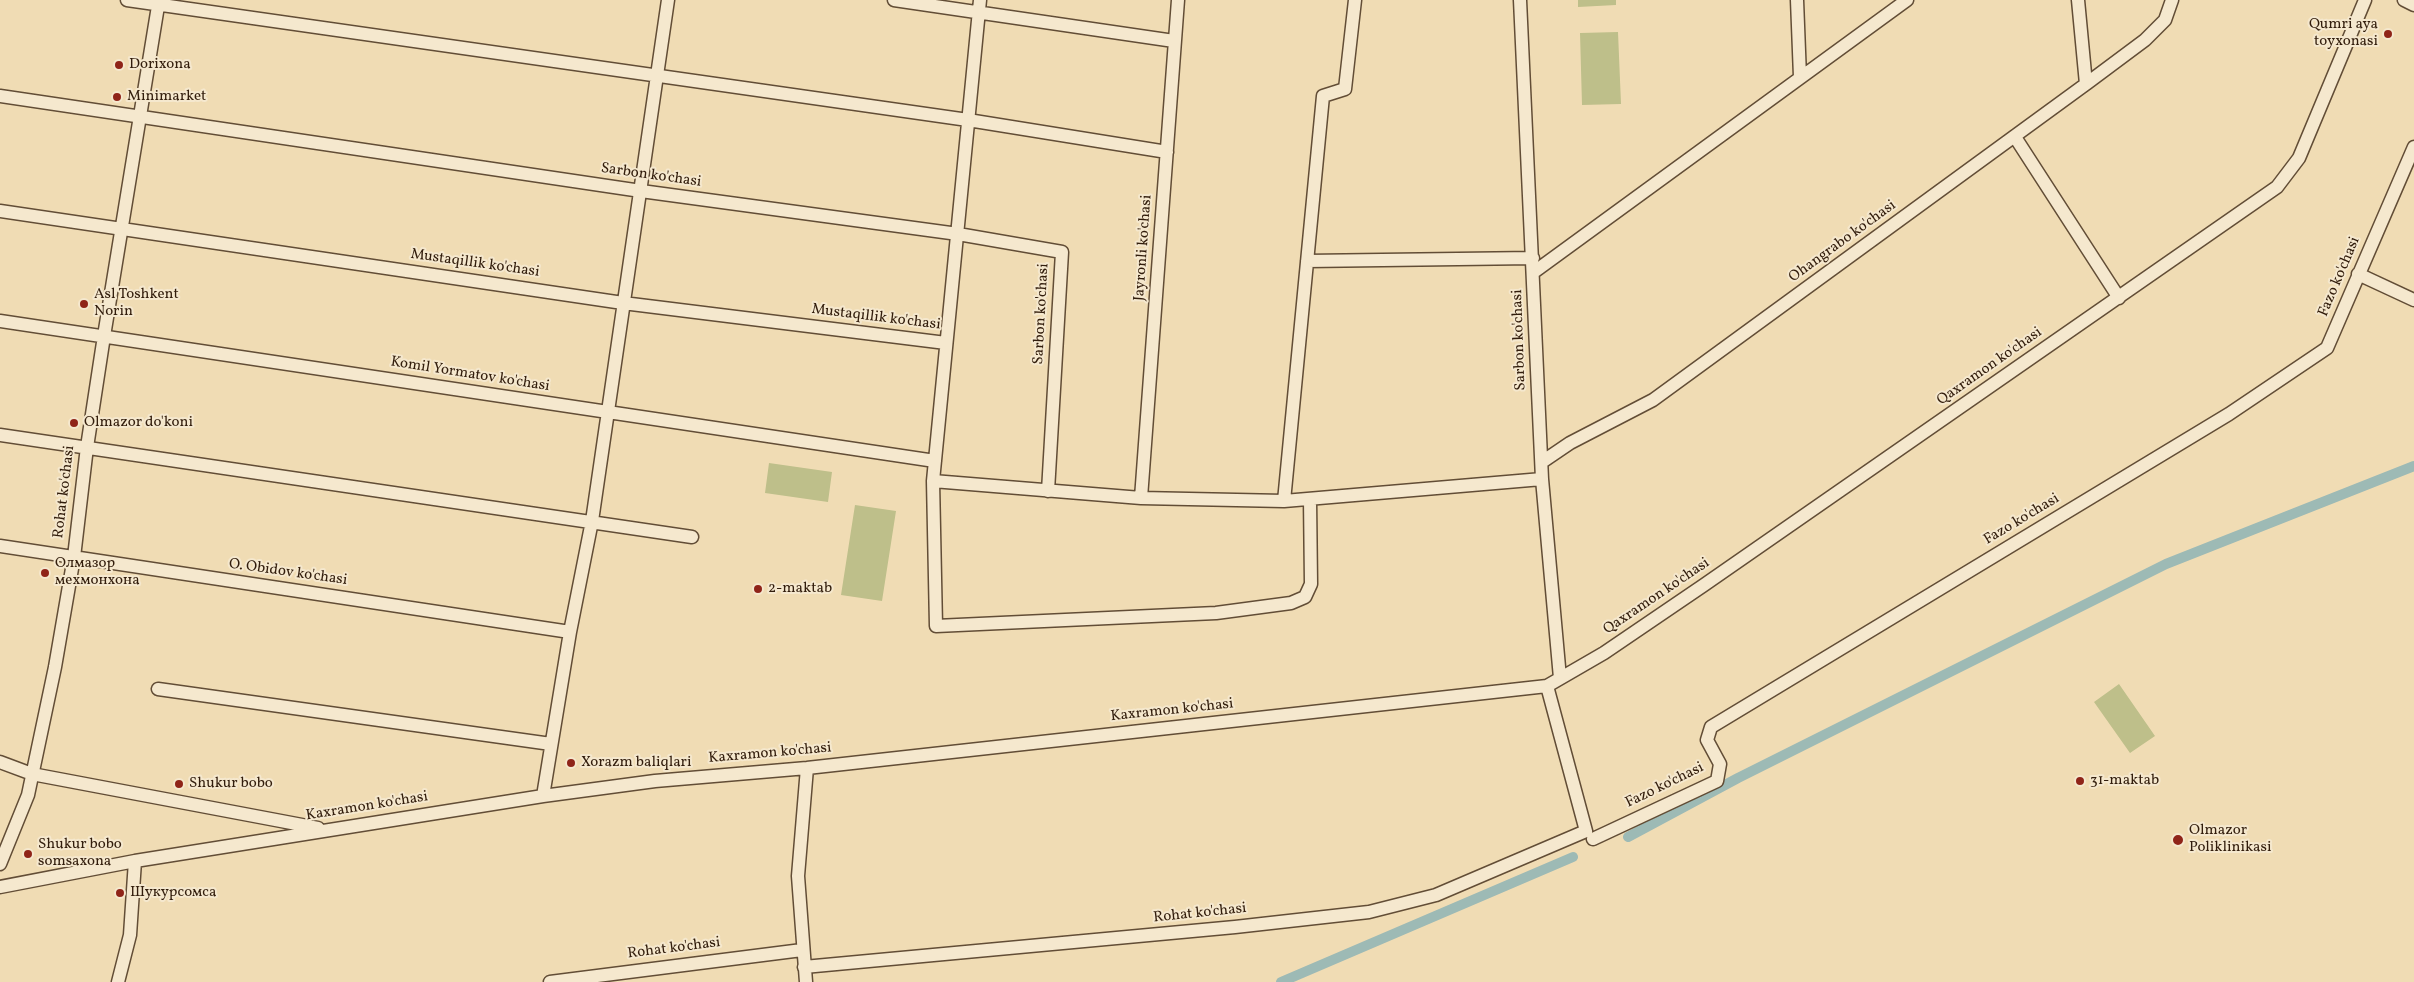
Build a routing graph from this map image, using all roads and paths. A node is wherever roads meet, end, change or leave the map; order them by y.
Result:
1 (128, 0) edge
2 (668, 0) edge
3 (894, 0) edge
4 (1178, 0) edge
5 (1355, 0) edge
6 (1520, 0) edge
7 (1797, 0) edge
8 (1907, 0) edge
9 (2078, 0) edge
10 (2172, 0) edge
11 (2365, 0) edge
12 (2404, 0) edge
13 (159, 2) edge
14 (2414, 5) edge
15 (980, 6) edge
16 (1174, 41) junction
17 (656, 77) junction
18 (1800, 77) junction
19 (2086, 84) junction
20 (0, 96) edge
21 (139, 116) junction
22 (968, 120) junction
23 (2015, 137) junction
24 (2414, 147) edge
25 (1167, 152) junction
26 (641, 191) junction
27 (0, 211) edge
28 (121, 228) junction
29 (958, 234) junction
30 (1533, 258) junction
31 (1307, 261) junction
32 (1534, 272) junction
33 (2358, 274) junction
34 (2119, 298) junction
35 (2414, 300) edge
36 (623, 303) junction
37 (0, 321) edge
38 (104, 336) junction
39 (946, 343) junction
40 (606, 412) junction
41 (0, 435) edge
42 (87, 447) junction
43 (935, 461) junction
44 (1542, 462) junction
45 (1542, 479) junction
46 (933, 481) junction
47 (1048, 491) junction
48 (1141, 498) junction
49 (1310, 499) junction
50 (1284, 501) junction
51 (592, 521) junction
52 (692, 537) dead end
53 (0, 546) edge
54 (74, 557) junction
55 (570, 632) junction
56 (1560, 678) junction
57 (1547, 686) junction
58 (158, 689) dead end
59 (552, 744) junction
60 (0, 762) edge
61 (807, 768) junction
62 (32, 774) junction
63 (543, 796) junction
64 (328, 830) junction
65 (1589, 835) junction
66 (135, 861) junction
67 (0, 864) edge
68 (0, 887) edge
69 (802, 950) junction
70 (804, 967) junction
71 (618, 977) edge
72 (118, 982) edge
73 (550, 982) edge
74 (806, 982) edge

1 - 13 street
2 - 17 street
3 - 15 street
4 - 16 street, Jayronli ko'chasi
5 - 31 street
6 - 30 street, Sarbon ko'chasi
7 - 18 street
8 - 18 street
9 - 19 street
10 - 19 street, Ohangrabo ko'chasi
11 - 34 street, Qaxramon ko'chasi
12 - 14 street
13 - 17 street
13 - 21 street, Rohat ko'chasi
15 - 16 street
15 - 22 street
16 - 25 street, Jayronli ko'chasi
17 - 22 street
17 - 26 street
18 - 32 street
19 - 23 street, Ohangrabo ko'chasi
20 - 21 street, Sarbon ko'chasi
21 - 26 street, Sarbon ko'chasi
21 - 28 street, Rohat ko'chasi
22 - 25 street
22 - 29 street
23 - 34 street
23 - 44 street, Ohangrabo ko'chasi
24 - 33 street, Fazo ko'chasi
25 - 48 street, Jayronli ko'chasi
26 - 29 street, Sarbon ko'chasi
26 - 36 street
27 - 28 street, Mustaqillik ko'chasi
28 - 36 street, Mustaqillik ko'chasi
28 - 38 street, Rohat ko'chasi
29 - 39 street
29 - 47 street, Sarbon ko'chasi
30 - 31 street
30 - 32 street, Sarbon ko'chasi
31 - 50 street
32 - 44 street, Sarbon ko'chasi
33 - 35 street
33 - 65 street, Fazo ko'chasi
34 - 56 street, Qaxramon ko'chasi
36 - 39 street, Mustaqillik ko'chasi
36 - 40 street
37 - 38 street, Komil Yormatov ko'chasi
38 - 40 street, Komil Yormatov ko'chasi
38 - 42 street, Rohat ko'chasi
39 - 43 street
40 - 43 street, Komil Yormatov ko'chasi
40 - 51 street
41 - 42 street
42 - 51 street
42 - 54 street, Rohat ko'chasi
43 - 46 street
44 - 45 street, Sarbon ko'chasi
45 - 49 street
45 - 56 street, Sarbon ko'chasi
46 - 47 street
46 - 49 street
47 - 48 street
48 - 50 street
49 - 50 street
51 - 52 street
51 - 55 street
53 - 54 street, O. Obidov ko'chasi
54 - 55 street, O. Obidov ko'chasi
54 - 62 street, Rohat ko'chasi
55 - 59 street
56 - 57 street, Qaxramon ko'chasi
57 - 61 street, Kaxramon ko'chasi
57 - 65 street
58 - 59 street
59 - 63 street
60 - 62 street
61 - 63 street, Kaxramon ko'chasi
61 - 69 street
62 - 64 street
62 - 67 street, Rohat ko'chasi
63 - 64 street, Kaxramon ko'chasi
64 - 66 street, Kaxramon ko'chasi
65 - 70 street, Rohat ko'chasi
66 - 68 street, Kaxramon ko'chasi
66 - 72 street
69 - 70 street
69 - 71 street, Rohat ko'chasi
70 - 74 street
71 - 73 street, Rohat ko'chasi

